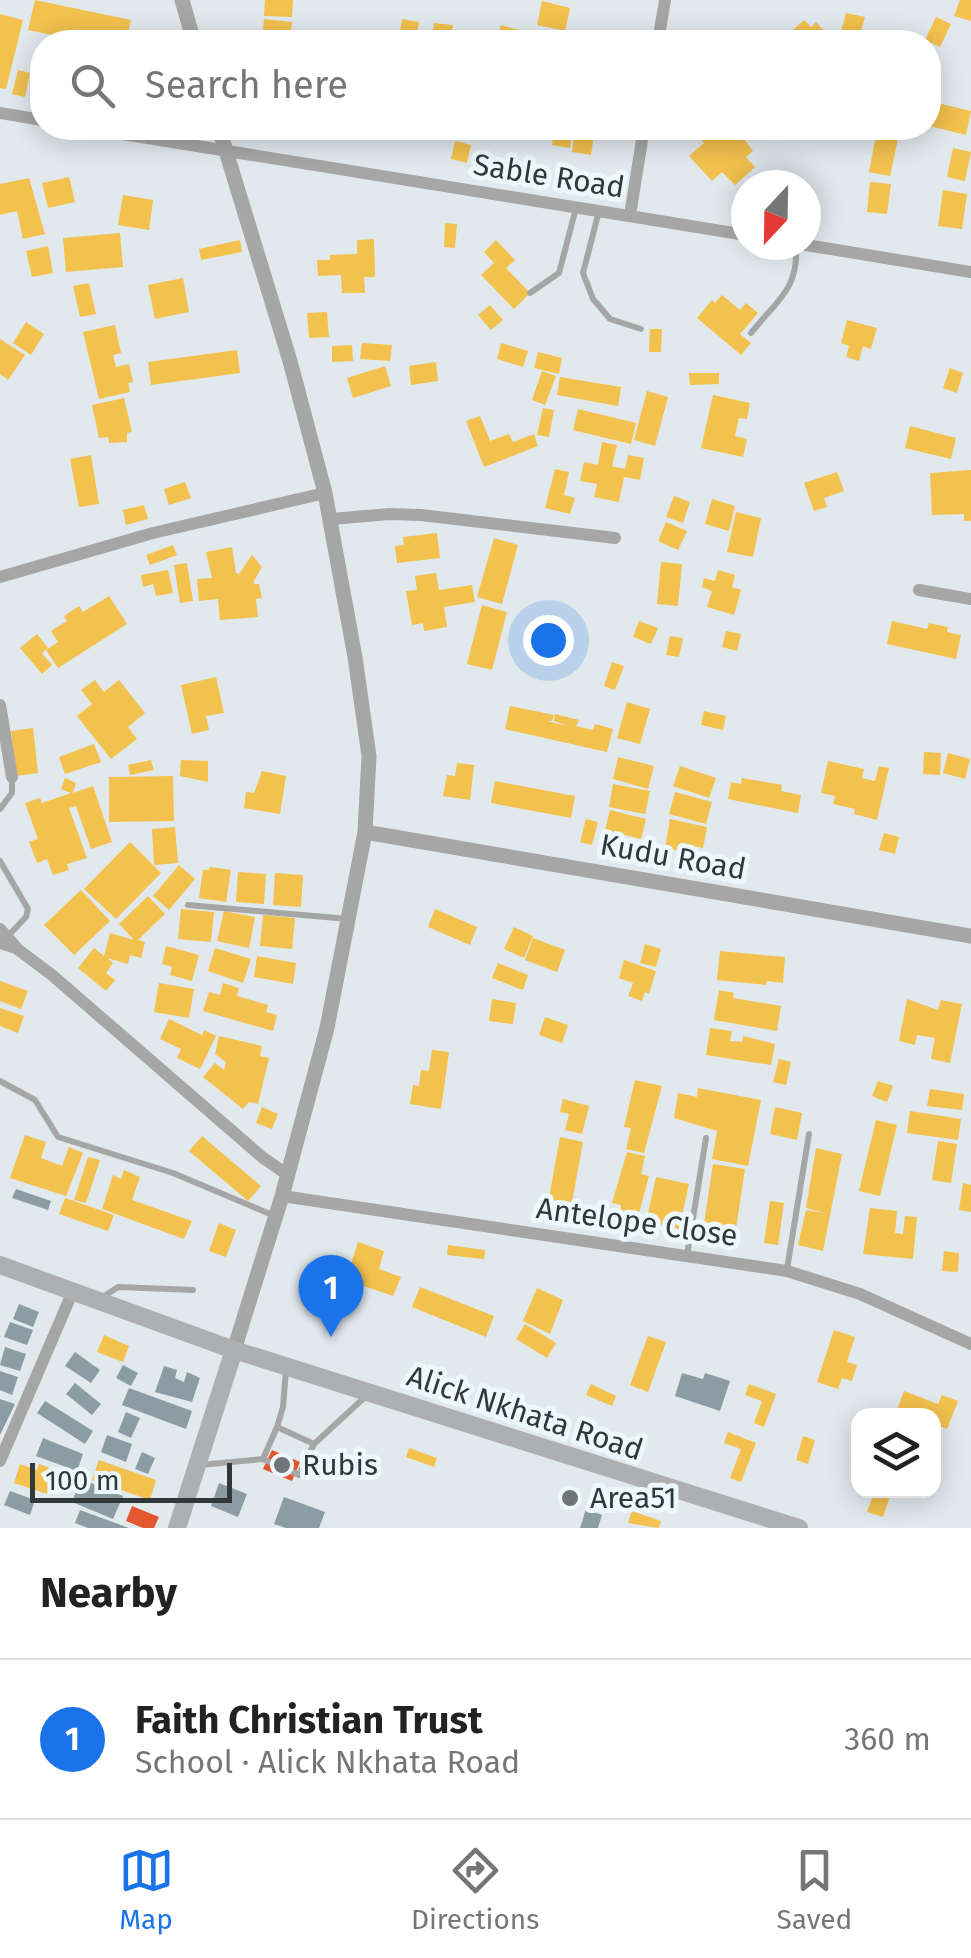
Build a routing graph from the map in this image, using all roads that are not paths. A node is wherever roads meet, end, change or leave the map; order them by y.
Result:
1 (182, 0) edge
2 (665, 0) edge
3 (191, 30) edge
4 (660, 30) edge
5 (0, 113) edge
6 (30, 118) edge
7 (169, 140) edge
8 (223, 140) edge
9 (642, 140) edge
10 (225, 148) junction
11 (576, 207) junction
12 (600, 210) junction
13 (630, 215) junction
14 (731, 232) edge
15 (821, 247) edge
16 (795, 260) edge
17 (971, 272) edge
18 (530, 293) dead end
19 (641, 329) dead end
20 (751, 333) dead end
21 (324, 493) junction
22 (331, 519) junction
23 (616, 538) dead end
24 (0, 577) edge
25 (919, 590) dead end
26 (971, 599) edge
27 (0, 705) edge
28 (12, 777) joint
29 (0, 809) edge
30 (365, 832) junction
31 (0, 861) edge
32 (188, 905) dead end
33 (349, 919) junction
34 (2, 936) edge
35 (971, 936) edge
36 (0, 1081) edge
37 (809, 1134) dead end
38 (706, 1138) dead end
39 (288, 1175) junction
40 (282, 1196) junction
41 (276, 1216) junction
42 (687, 1255) junction
43 (0, 1265) edge
44 (787, 1270) junction
45 (192, 1290) dead end
46 (72, 1291) junction
47 (100, 1301) junction
48 (971, 1344) edge
49 (234, 1350) junction
50 (286, 1366) junction
51 (369, 1392) junction
52 (277, 1428) junction
53 (314, 1444) junction
54 (263, 1460) junction
55 (0, 1461) edge
56 (198, 1465) junction
57 (177, 1528) edge
58 (799, 1528) edge

1 - 3 street
2 - 4 street
5 - 6 street
7 - 10 street, Sable Road
8 - 10 street
9 - 13 street
10 - 11 street, Sable Road
10 - 21 street
11 - 12 street, Sable Road
11 - 18 lane
12 - 13 street, Sable Road
12 - 19 lane
13 - 14 street, Sable Road
15 - 17 street
16 - 20 lane
21 - 22 street
21 - 24 street
22 - 23 street
22 - 30 street
25 - 26 street
27 - 28 street
28 - 29 lane
30 - 33 street
30 - 35 street, Kudu Road
31 - 34 lane
32 - 33 lane
33 - 39 street
34 - 39 street
36 - 41 lane
37 - 44 lane
38 - 42 lane
39 - 40 street
40 - 41 street
40 - 42 street, Antelope Close
41 - 49 street
42 - 44 street, Antelope Close
43 - 46 main road, Alick Nkhata Road
44 - 48 street, Antelope Close
45 - 47 lane
46 - 47 main road, Alick Nkhata Road
46 - 55 street
47 - 49 main road, Alick Nkhata Road
49 - 50 main road, Alick Nkhata Road
49 - 56 main road
50 - 51 main road, Alick Nkhata Road
50 - 52 lane
51 - 53 lane
51 - 58 main road, Alick Nkhata Road
52 - 53 lane
52 - 54 lane
53 - 54 lane
54 - 56 lane
56 - 57 main road

